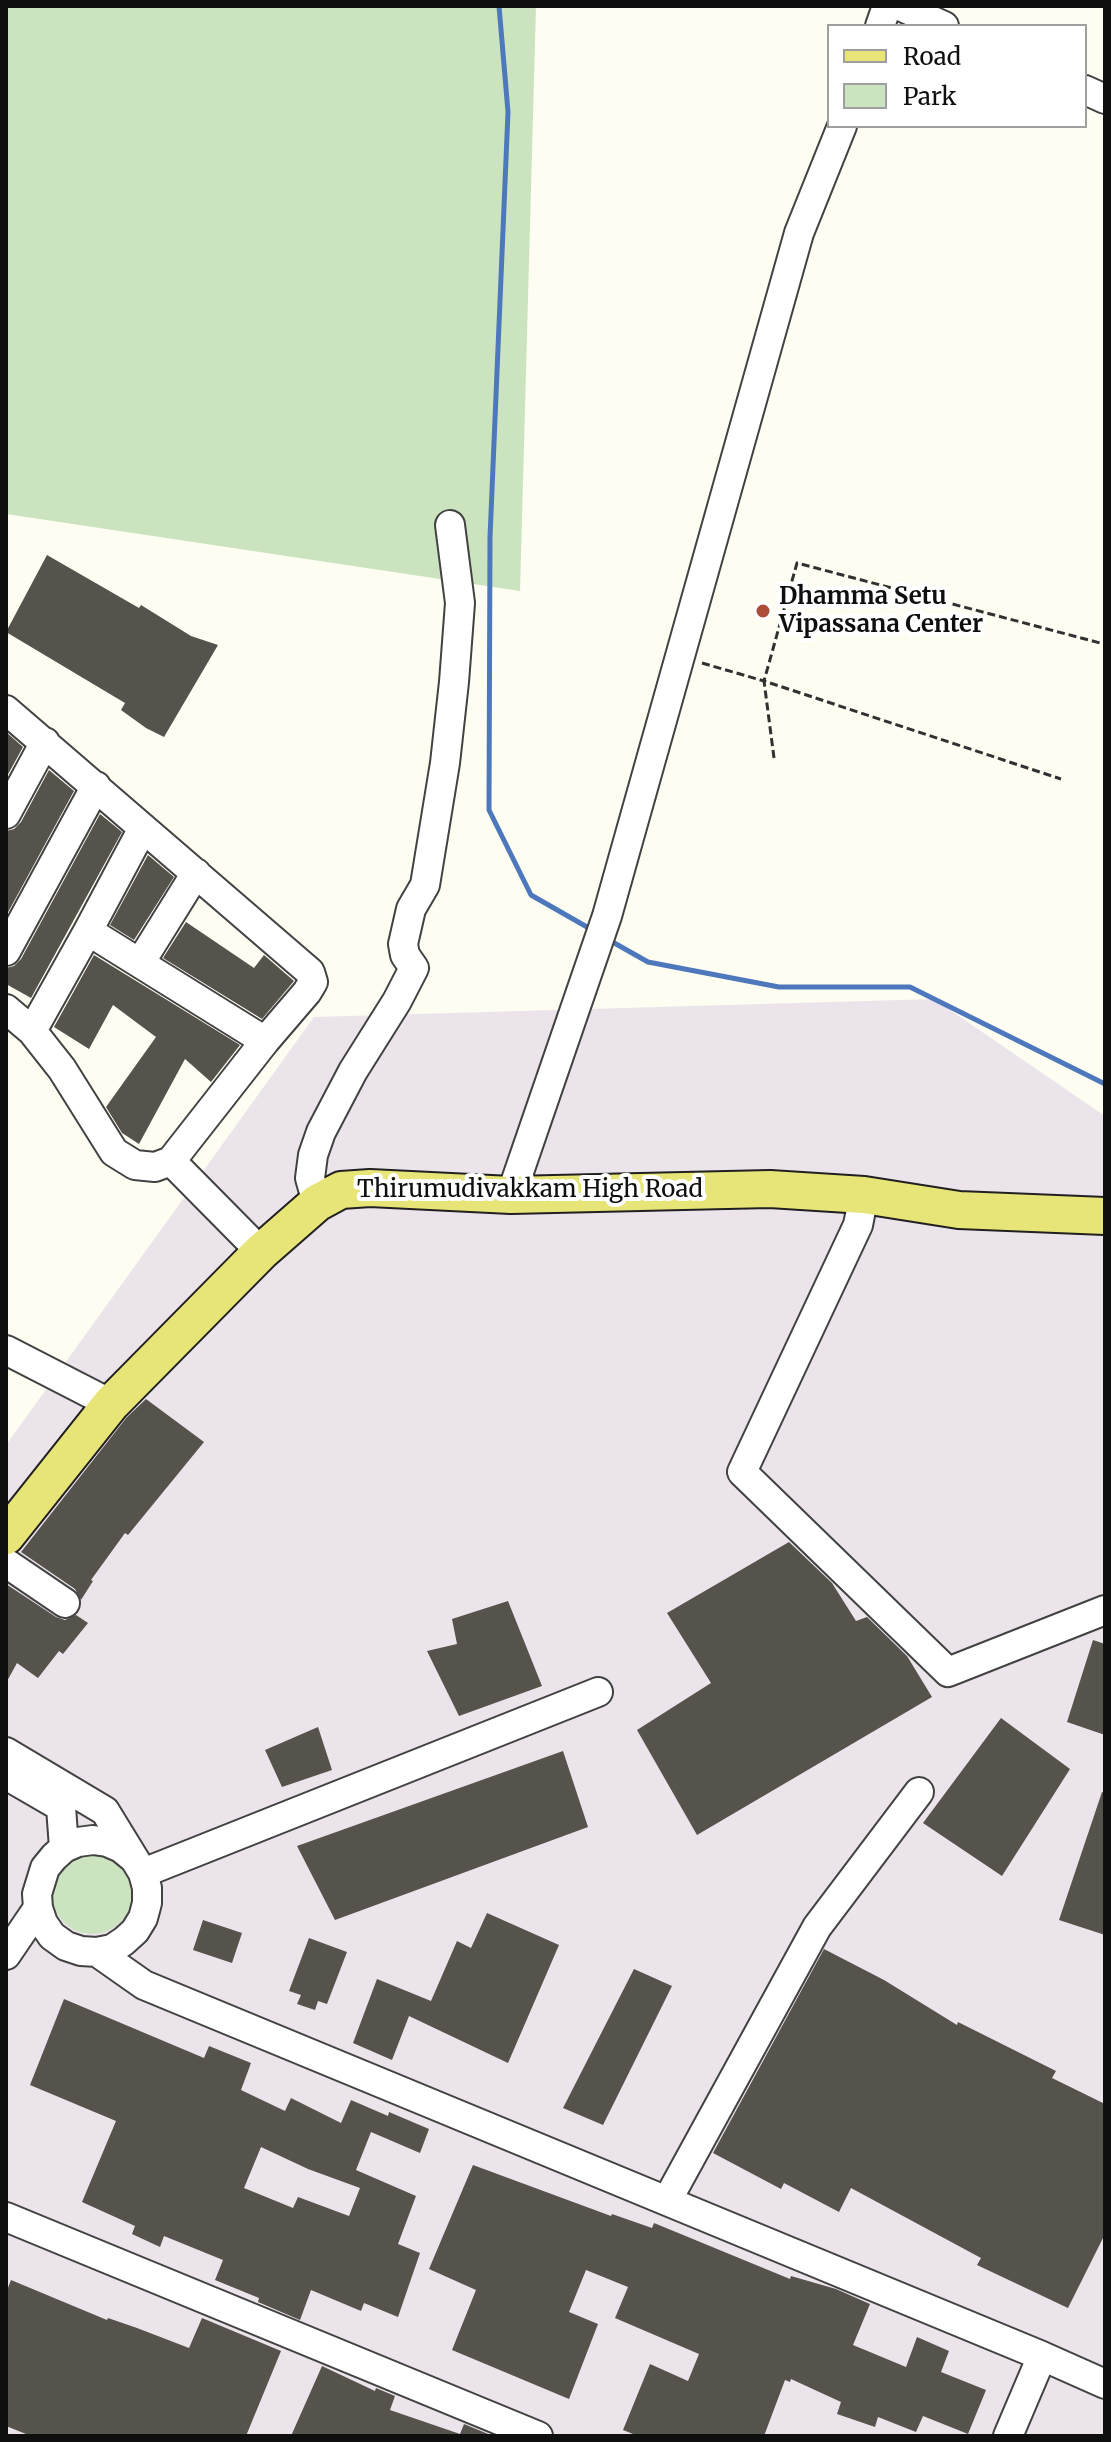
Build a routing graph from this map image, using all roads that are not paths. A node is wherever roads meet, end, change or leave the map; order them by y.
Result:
1 (900, 6) edge
2 (940, 24) edge
3 (841, 128) edge
4 (450, 525) dead end
5 (6, 710) edge
6 (45, 742) junction
7 (96, 786) junction
8 (6, 814) edge
9 (143, 828) junction
10 (196, 873) junction
11 (88, 931) junction
12 (6, 951) edge
13 (140, 963) junction
14 (6, 1009) edge
15 (32, 1031) junction
16 (265, 1041) junction
17 (171, 1161) junction
18 (511, 1195) junction
19 (864, 1195) junction
20 (317, 1203) junction
21 (1105, 1216) edge
22 (261, 1252) junction
23 (6, 1350) edge
24 (111, 1404) junction
25 (8, 1546) edge
26 (65, 1603) dead end
27 (1105, 1610) edge
28 (598, 1692) dead end
29 (6, 1752) edge
30 (6, 1775) edge
31 (919, 1792) dead end
32 (64, 1848) junction
33 (138, 1865) junction
34 (38, 1908) junction
35 (97, 1952) junction
36 (6, 1955) edge
37 (668, 2199) junction
38 (6, 2217) edge
39 (1042, 2356) junction
40 (1105, 2384) edge
41 (538, 2436) edge
42 (1008, 2436) edge

1 - 2 street
3 - 18 street
4 - 20 street
5 - 6 street
6 - 7 street
6 - 8 street
7 - 9 street
7 - 12 street
9 - 10 street
9 - 11 street
10 - 13 street
10 - 16 street
11 - 13 street
11 - 15 street
13 - 16 street
14 - 15 street
15 - 17 street
16 - 17 street
17 - 22 street
18 - 19 main road, Thirumudivakkam High Road
18 - 20 main road, Thirumudivakkam High Road
19 - 21 main road, Thirumudivakkam High Road
19 - 27 street
20 - 22 main road, Thirumudivakkam High Road
22 - 24 main road, Thirumudivakkam High Road
23 - 24 street
24 - 25 main road, Thirumudivakkam High Road
25 - 26 street
28 - 33 street
29 - 33 street
30 - 32 street
31 - 37 street
32 - 33 street
32 - 34 street
33 - 35 street
34 - 35 street
34 - 36 street
35 - 37 street
37 - 39 street
38 - 41 street
39 - 40 street
39 - 42 street

